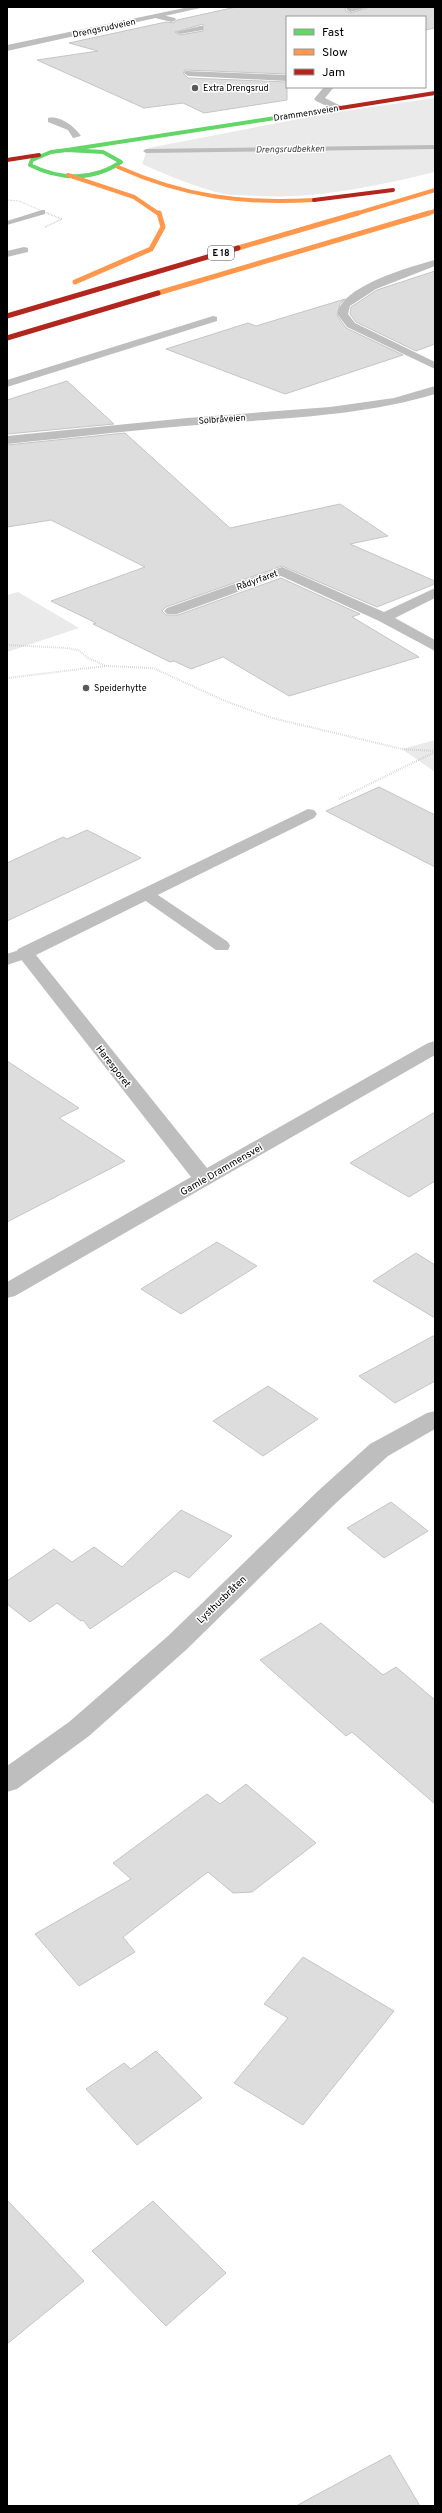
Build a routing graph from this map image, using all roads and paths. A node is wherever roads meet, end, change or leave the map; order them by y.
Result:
1 (201, 7) edge
2 (364, 7) edge
3 (350, 11) edge
4 (158, 16) junction
5 (172, 20) dead end
6 (200, 28) dead end
7 (180, 32) dead end
8 (7, 48) edge
9 (188, 73) dead end
10 (286, 78) edge
11 (327, 88) edge
12 (435, 93) edge
13 (338, 108) junction
14 (51, 120) dead end
15 (177, 132) junction
16 (76, 136) dead end
17 (66, 150) junction
18 (39, 155) junction
19 (7, 160) edge
20 (118, 162) junction
21 (14, 169) edge
22 (35, 169) junction
23 (68, 176) junction
24 (435, 181) edge
25 (421, 184) dead end
26 (401, 188) dead end
27 (435, 190) edge
28 (435, 211) edge
29 (24, 250) dead end
30 (7, 254) edge
31 (435, 263) edge
32 (67, 285) dead end
33 (7, 316) edge
34 (213, 319) dead end
35 (7, 340) edge
36 (435, 366) edge
37 (7, 384) edge
38 (435, 390) edge
39 (7, 440) edge
40 (435, 592) edge
41 (172, 611) dead end
42 (384, 618) junction
43 (7, 645) edge
44 (435, 646) edge
45 (106, 666) junction
46 (7, 678) edge
47 (435, 752) edge
48 (308, 814) joint
49 (146, 894) junction
50 (222, 946) dead end
51 (16, 957) edge
52 (435, 1047) edge
53 (204, 1180) junction
54 (7, 1291) edge
55 (435, 1418) edge
56 (7, 1781) edge

1 - 4 street, Drengsrudveien
2 - 3 street
4 - 5 lane
4 - 8 street, Drengsrudveien
6 - 7 lane
9 - 10 lane
11 - 13 street
12 - 13 main road, Drammensveien
13 - 15 main road, Drammensveien
14 - 16 lane
15 - 17 main road, Drammensveien
15 - 20 main road, Drammensveien
17 - 18 main road
17 - 20 main road
18 - 19 main road
18 - 22 main road
20 - 23 main road, Drammensveien
20 - 26 main road
21 - 22 main road
22 - 23 main road
23 - 32 main road
24 - 25 main road
27 - 33 main road, E 18
28 - 35 main road, E 18
29 - 30 lane
31 - 36 lane
34 - 37 lane
38 - 39 street, Solbråveien
40 - 42 street
41 - 42 street, Rådyrfaret
42 - 44 street, Rådyrfaret
43 - 45 path
45 - 46 path
45 - 47 path
47 - 48 path
48 - 49 street, Haresporet
49 - 50 lane
49 - 51 street, Haresporet
51 - 53 street, Haresporet
52 - 53 street, Gamle Drammensvei
53 - 54 street, Gamle Drammensvei
55 - 56 street, Lysthusbråten

